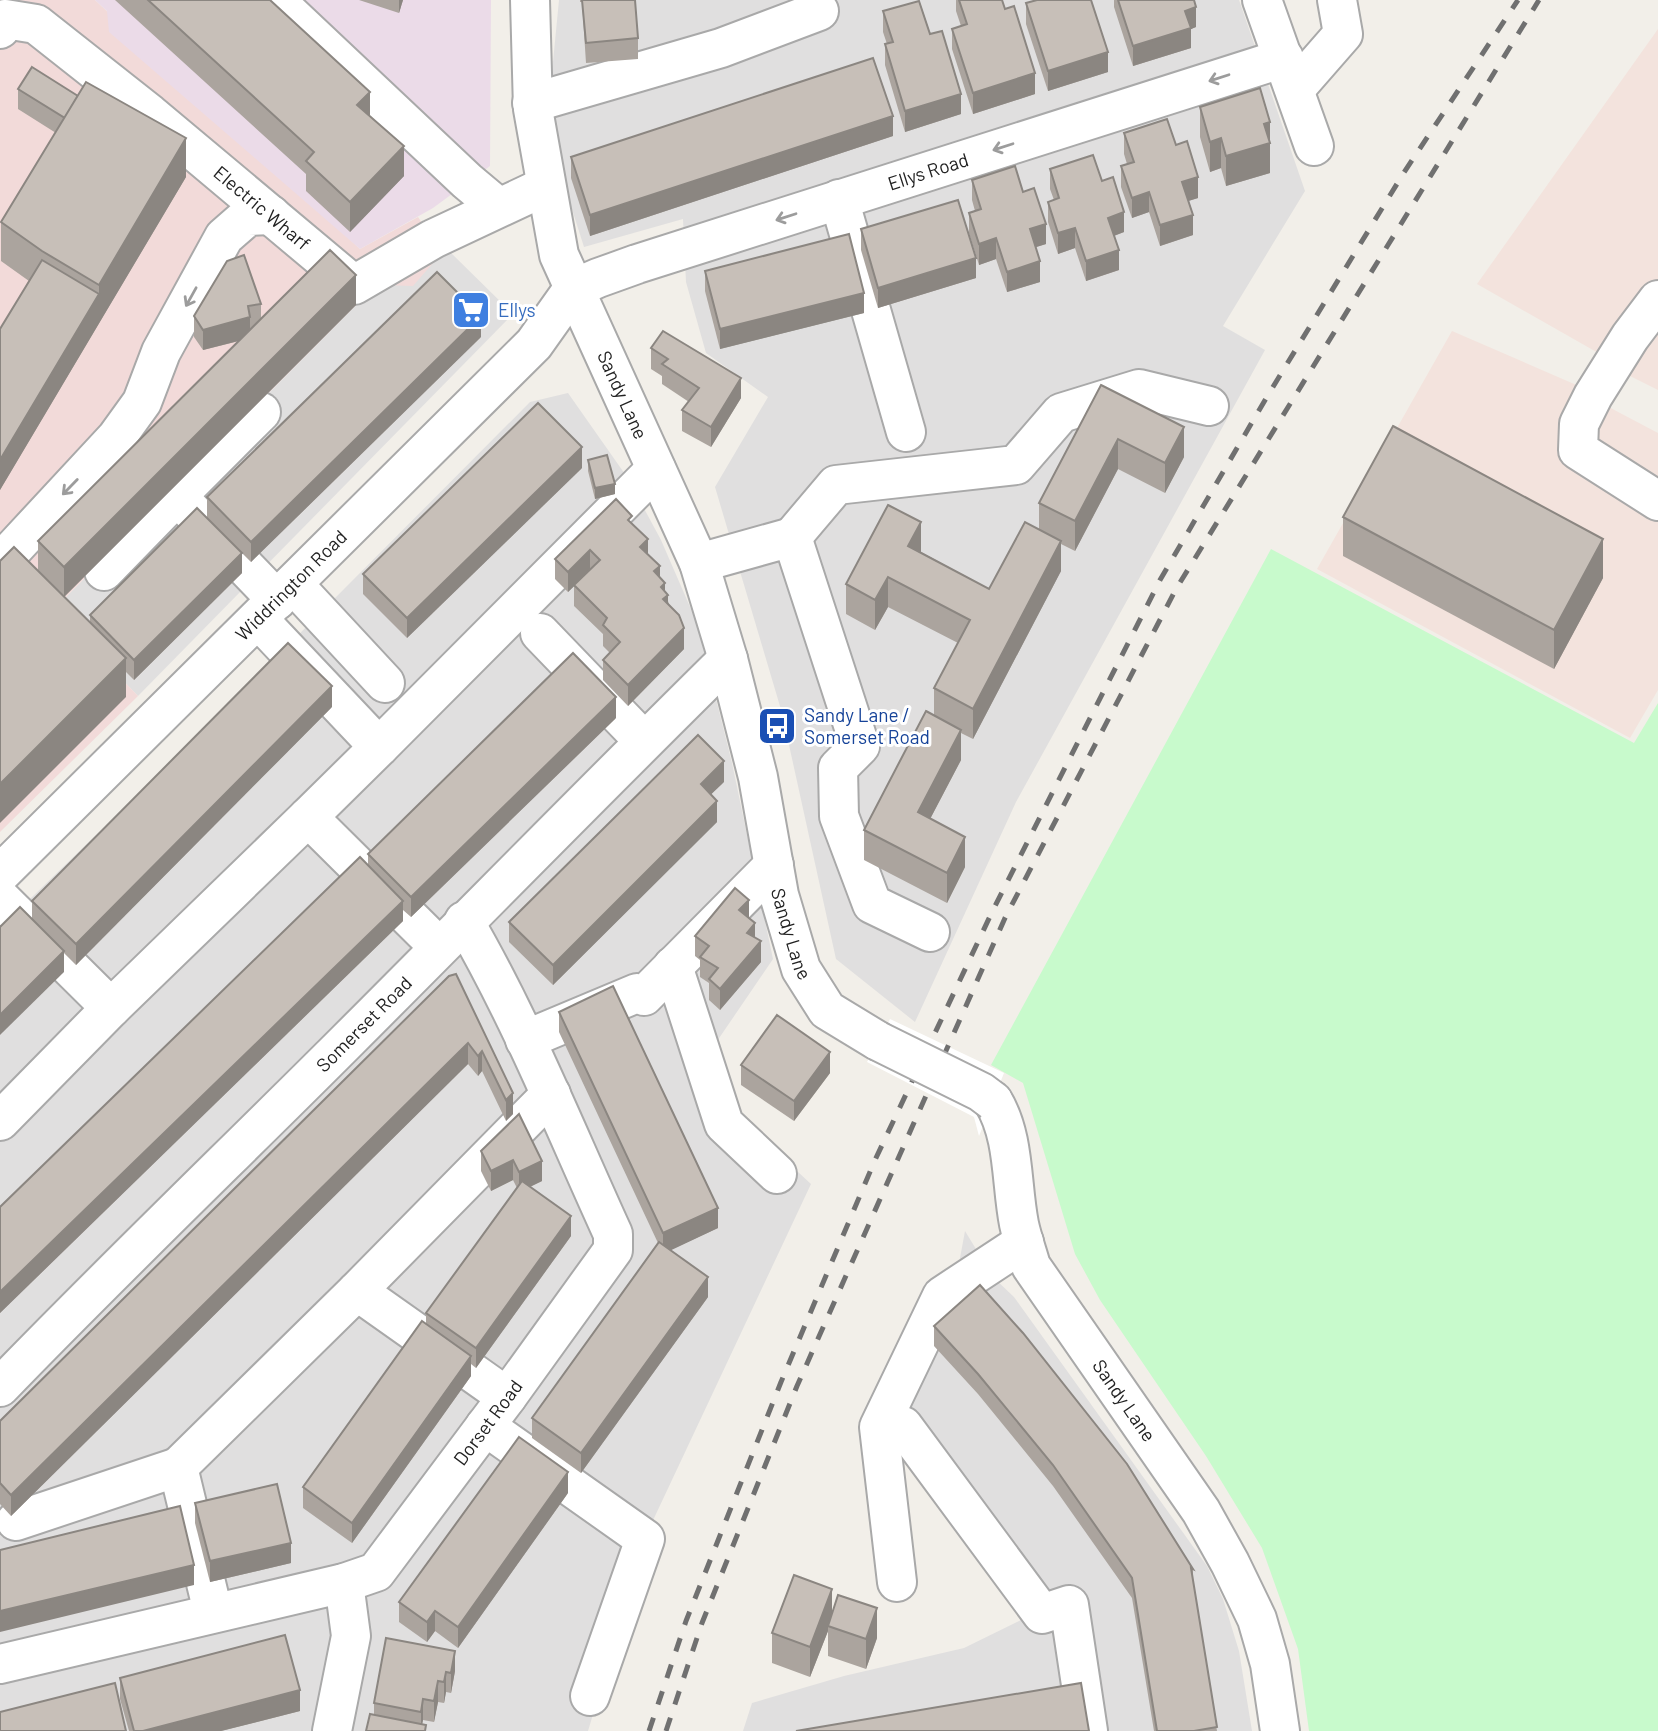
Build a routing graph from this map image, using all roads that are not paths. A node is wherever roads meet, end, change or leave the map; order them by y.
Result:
1 (275, 0) edge
2 (530, 0) edge
3 (1262, 0) edge
4 (1337, 0) edge
5 (819, 11) dead end
6 (18, 27) edge
7 (1290, 74) junction
8 (533, 103) junction
9 (1314, 145) dead end
10 (546, 186) junction
11 (839, 200) junction
12 (498, 207) junction
13 (271, 215) junction
14 (573, 289) junction
15 (1658, 300) edge
16 (1209, 406) dead end
17 (261, 412) dead end
18 (906, 432) dead end
19 (656, 469) junction
20 (177, 496) junction
21 (1658, 501) edge
22 (792, 537) junction
23 (0, 563) edge
24 (699, 564) junction
25 (104, 571) dead end
26 (276, 601) junction
27 (540, 633) dead end
28 (728, 659) junction
29 (385, 683) dead end
30 (644, 741) junction
31 (379, 747) junction
32 (309, 817) junction
33 (774, 865) junction
34 (0, 874) edge
35 (0, 898) edge
36 (930, 932) dead end
37 (452, 934) junction
38 (673, 966) junction
39 (111, 1008) junction
40 (525, 1040) junction
41 (551, 1094) junction
42 (0, 1121) edge
43 (777, 1174) dead end
44 (1024, 1242) junction
45 (357, 1291) junction
46 (0, 1387) edge
47 (496, 1412) junction
48 (903, 1426) dead end
49 (178, 1467) junction
50 (16, 1521) dead end
51 (897, 1582) dead end
52 (344, 1583) junction
53 (213, 1612) junction
54 (0, 1664) edge
55 (590, 1696) dead end
56 (332, 1731) edge
57 (1088, 1731) edge
58 (1280, 1731) edge

1 - 12 street
2 - 8 street, Sandy Lane
3 - 7 street
4 - 7 street
5 - 8 street
6 - 13 street, Electric Wharf
7 - 9 street
7 -> 11 street, Ellys Road
8 - 10 street, Sandy Lane
10 - 12 street, Electric Wharf
10 - 14 street, Sandy Lane
11 -> 14 street, Ellys Road
11 - 18 street
12 - 13 street, Electric Wharf
13 -> 23 street
14 - 19 street, Sandy Lane
14 - 26 street, Widdrington Road
15 - 21 street
16 - 22 street
17 - 20 street
19 - 24 street, Sandy Lane
19 - 31 street
20 - 25 street
20 - 26 street
22 - 24 street
22 - 36 street
24 - 28 street, Sandy Lane
26 - 29 street
26 - 31 street
26 - 34 street, Widdrington Road
27 - 30 street
28 - 30 street, Somerset Road
28 - 33 street, Sandy Lane
30 - 37 street, Somerset Road
31 - 32 street
32 - 37 street, Dorset Road
32 - 39 street
33 - 38 street
33 - 44 street, Sandy Lane, bridge
35 - 39 street
37 - 40 street, Dorset Road
37 - 46 street, Somerset Road
38 - 40 street
38 - 43 street
39 - 42 street
40 - 41 street, Dorset Road
41 - 45 street
41 - 47 street, Dorset Road
44 - 51 street
44 - 58 street, Sandy Lane
45 - 47 street
45 - 49 street
47 - 52 street, Dorset Road
47 - 55 street
48 - 57 street
49 - 50 street
49 - 53 street
52 - 53 street, Dorset Road
52 - 56 street
53 - 54 street, Dorset Road

